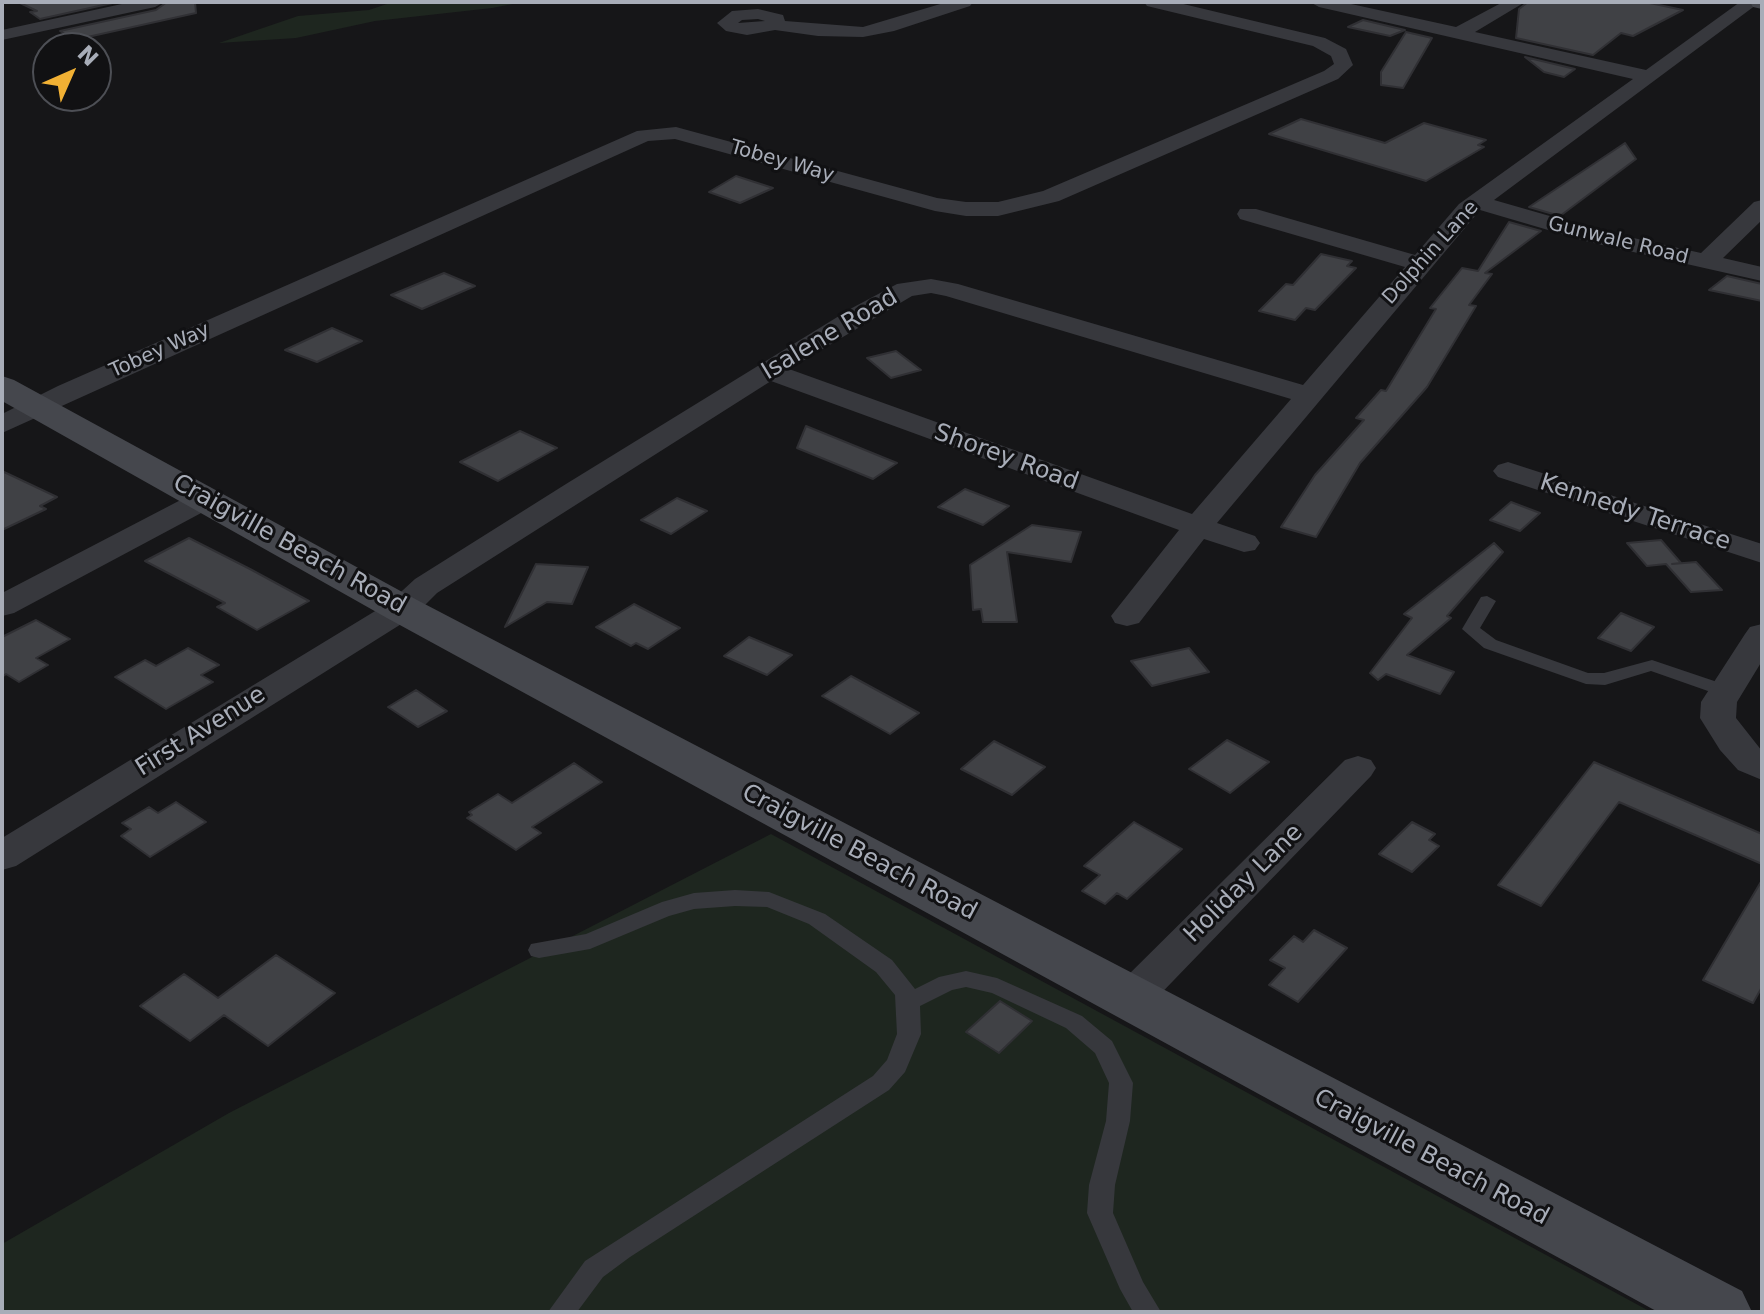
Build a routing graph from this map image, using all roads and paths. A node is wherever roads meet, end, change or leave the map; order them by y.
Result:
1 (155, 2) edge
2 (964, 2) edge
3 (1153, 2) edge
4 (1319, 2) edge
5 (1516, 2) edge
6 (1751, 2) edge
7 (775, 25) dead end
8 (1457, 34) junction
9 (2, 35) edge
10 (1647, 76) junction
11 (1476, 202) junction
12 (1762, 207) edge
13 (1248, 214) dead end
14 (1706, 262) junction
15 (1419, 264) junction
16 (1762, 274) edge
17 (769, 371) junction
18 (1310, 396) junction
19 (14, 406) edge
20 (1508, 471) dead end
21 (207, 498) junction
22 (1197, 527) junction
23 (1244, 543) dead end
24 (1762, 554) edge
25 (1487, 601) dead end
26 (2, 606) edge
27 (402, 609) junction
28 (1127, 616) dead end
29 (1762, 634) edge
30 (1725, 691) junction
31 (1358, 768) dead end
32 (1762, 768) edge
33 (2, 856) edge
34 (539, 950) dead end
35 (1130, 999) junction
36 (908, 1002) junction
37 (561, 1312) edge
38 (1148, 1312) edge
39 (1719, 1312) edge

1 - 9 street
2 - 7 street
3 - 19 street, Tobey Way
4 - 8 street
5 - 8 street
6 - 10 street, Dolphin Lane
8 - 10 street
10 - 11 street, Dolphin Lane
11 - 14 street, Gunwale Road
11 - 15 street, Dolphin Lane
12 - 14 street
13 - 15 street
14 - 16 street, Gunwale Road
15 - 18 street, Dolphin Lane
17 - 18 street, Isalene Road
17 - 22 street, Shorey Road
17 - 27 street, Isalene Road
18 - 22 street, Dolphin Lane
19 - 21 main road, Craigville Beach Road
20 - 24 street, Kennedy Terrace
21 - 26 street
21 - 27 main road, Craigville Beach Road
22 - 23 street, Shorey Road
22 - 28 street, Dolphin Lane
25 - 30 lane
27 - 33 street, First Avenue
27 - 35 main road, Craigville Beach Road
29 - 30 street
30 - 32 street
31 - 35 street, Holiday Lane
34 - 36 lane
35 - 39 main road, Craigville Beach Road
36 - 37 lane
36 - 38 lane

